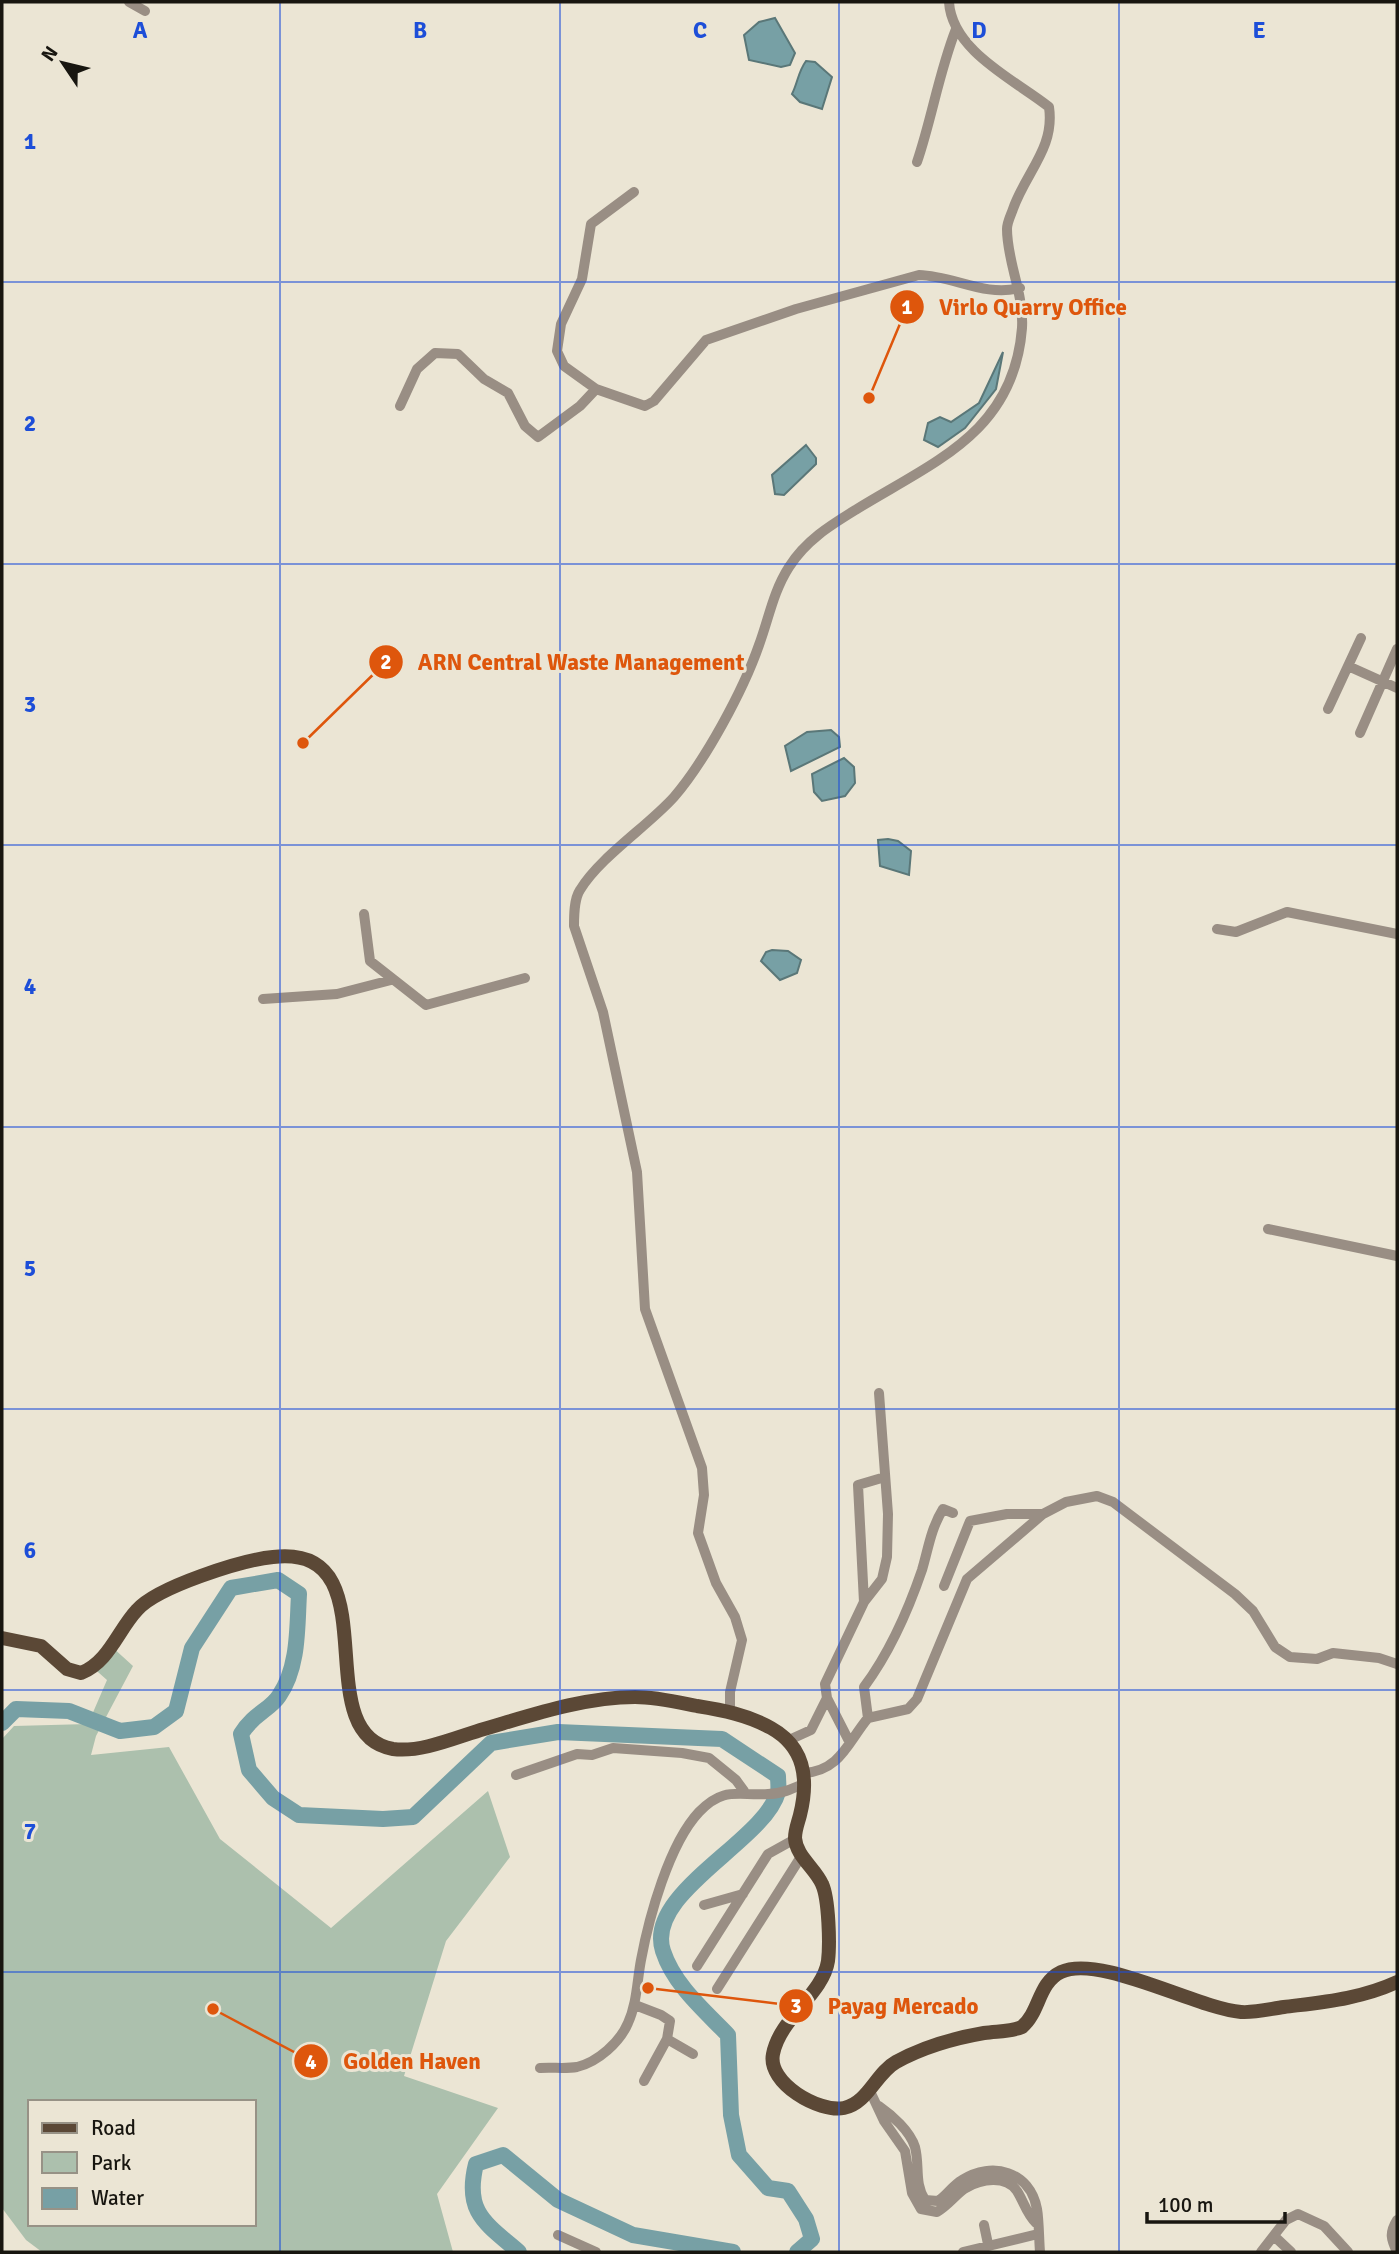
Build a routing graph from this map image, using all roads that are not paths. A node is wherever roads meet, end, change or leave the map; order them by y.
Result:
1 (129, 2) edge
2 (949, 2) edge
3 (145, 11) dead end
4 (956, 29) junction
5 (917, 162) dead end
6 (634, 192) dead end
7 (1020, 288) junction
8 (596, 389) junction
9 (400, 407) dead end
10 (1361, 638) dead end
11 (1397, 649) edge
12 (1348, 666) junction
13 (1383, 681) junction
14 (1397, 688) edge
15 (1328, 709) dead end
16 (1360, 733) dead end
17 (364, 914) dead end
18 (1217, 929) dead end
19 (1397, 934) edge
20 (525, 978) dead end
21 (391, 980) junction
22 (263, 999) dead end
23 (1268, 1229) dead end
24 (1397, 1256) edge
25 (879, 1393) dead end
26 (885, 1477) junction
27 (953, 1513) dead end
28 (1043, 1514) junction
29 (944, 1586) dead end
30 (864, 1602) junction
31 (2, 1638) edge
32 (1397, 1664) edge
33 (827, 1698) junction
34 (730, 1712) junction
35 (868, 1718) junction
36 (789, 1740) junction
37 (850, 1743) junction
38 (516, 1775) dead end
39 (804, 1778) junction
40 (744, 1791) junction
41 (795, 1839) junction
42 (802, 1855) junction
43 (743, 1894) junction
44 (704, 1905) dead end
45 (698, 1966) dead end
46 (1397, 1982) edge
47 (717, 1989) dead end
48 (635, 2005) junction
49 (667, 2039) junction
50 (693, 2054) dead end
51 (540, 2068) dead end
52 (644, 2081) dead end
53 (869, 2089) junction
54 (1397, 2220) edge
55 (984, 2225) dead end
56 (1037, 2229) junction
57 (558, 2235) dead end
58 (1274, 2235) junction
59 (988, 2245) junction
60 (580, 2249) edge
61 (596, 2252) edge
62 (962, 2252) edge
63 (1040, 2252) edge
64 (1261, 2252) edge
65 (1291, 2252) edge
66 (1348, 2252) edge
67 (1397, 2252) edge

1 - 3 street
2 - 4 street
4 - 5 street
4 - 7 street
6 - 8 street
7 - 8 street
7 - 34 street
8 - 9 street
10 - 12 street
11 - 13 street
12 - 13 street
12 - 15 street
13 - 14 street
13 - 16 street
17 - 21 street
18 - 19 street
20 - 21 street
21 - 22 street
23 - 24 street
25 - 26 street
26 - 30 street
26 - 30 street
27 - 35 street
28 - 29 street
28 - 32 street
28 - 35 street
30 - 33 street
31 - 34 main road
33 - 36 street
33 - 37 street
34 - 36 main road
35 - 37 street
36 - 39 main road
37 - 39 street
38 - 40 street
39 - 40 street
39 - 41 main road
40 - 48 street
41 - 42 main road
41 - 43 street
42 - 47 street
42 - 53 main road
43 - 44 street
43 - 45 street
46 - 53 main road
48 - 49 street
48 - 51 street
49 - 50 street
49 - 52 street
53 - 56 street
54 - 67 street
55 - 59 street
56 - 59 street
56 - 63 street
57 - 60 street
58 - 64 street
58 - 65 street
58 - 66 street
59 - 62 street
60 - 61 street

